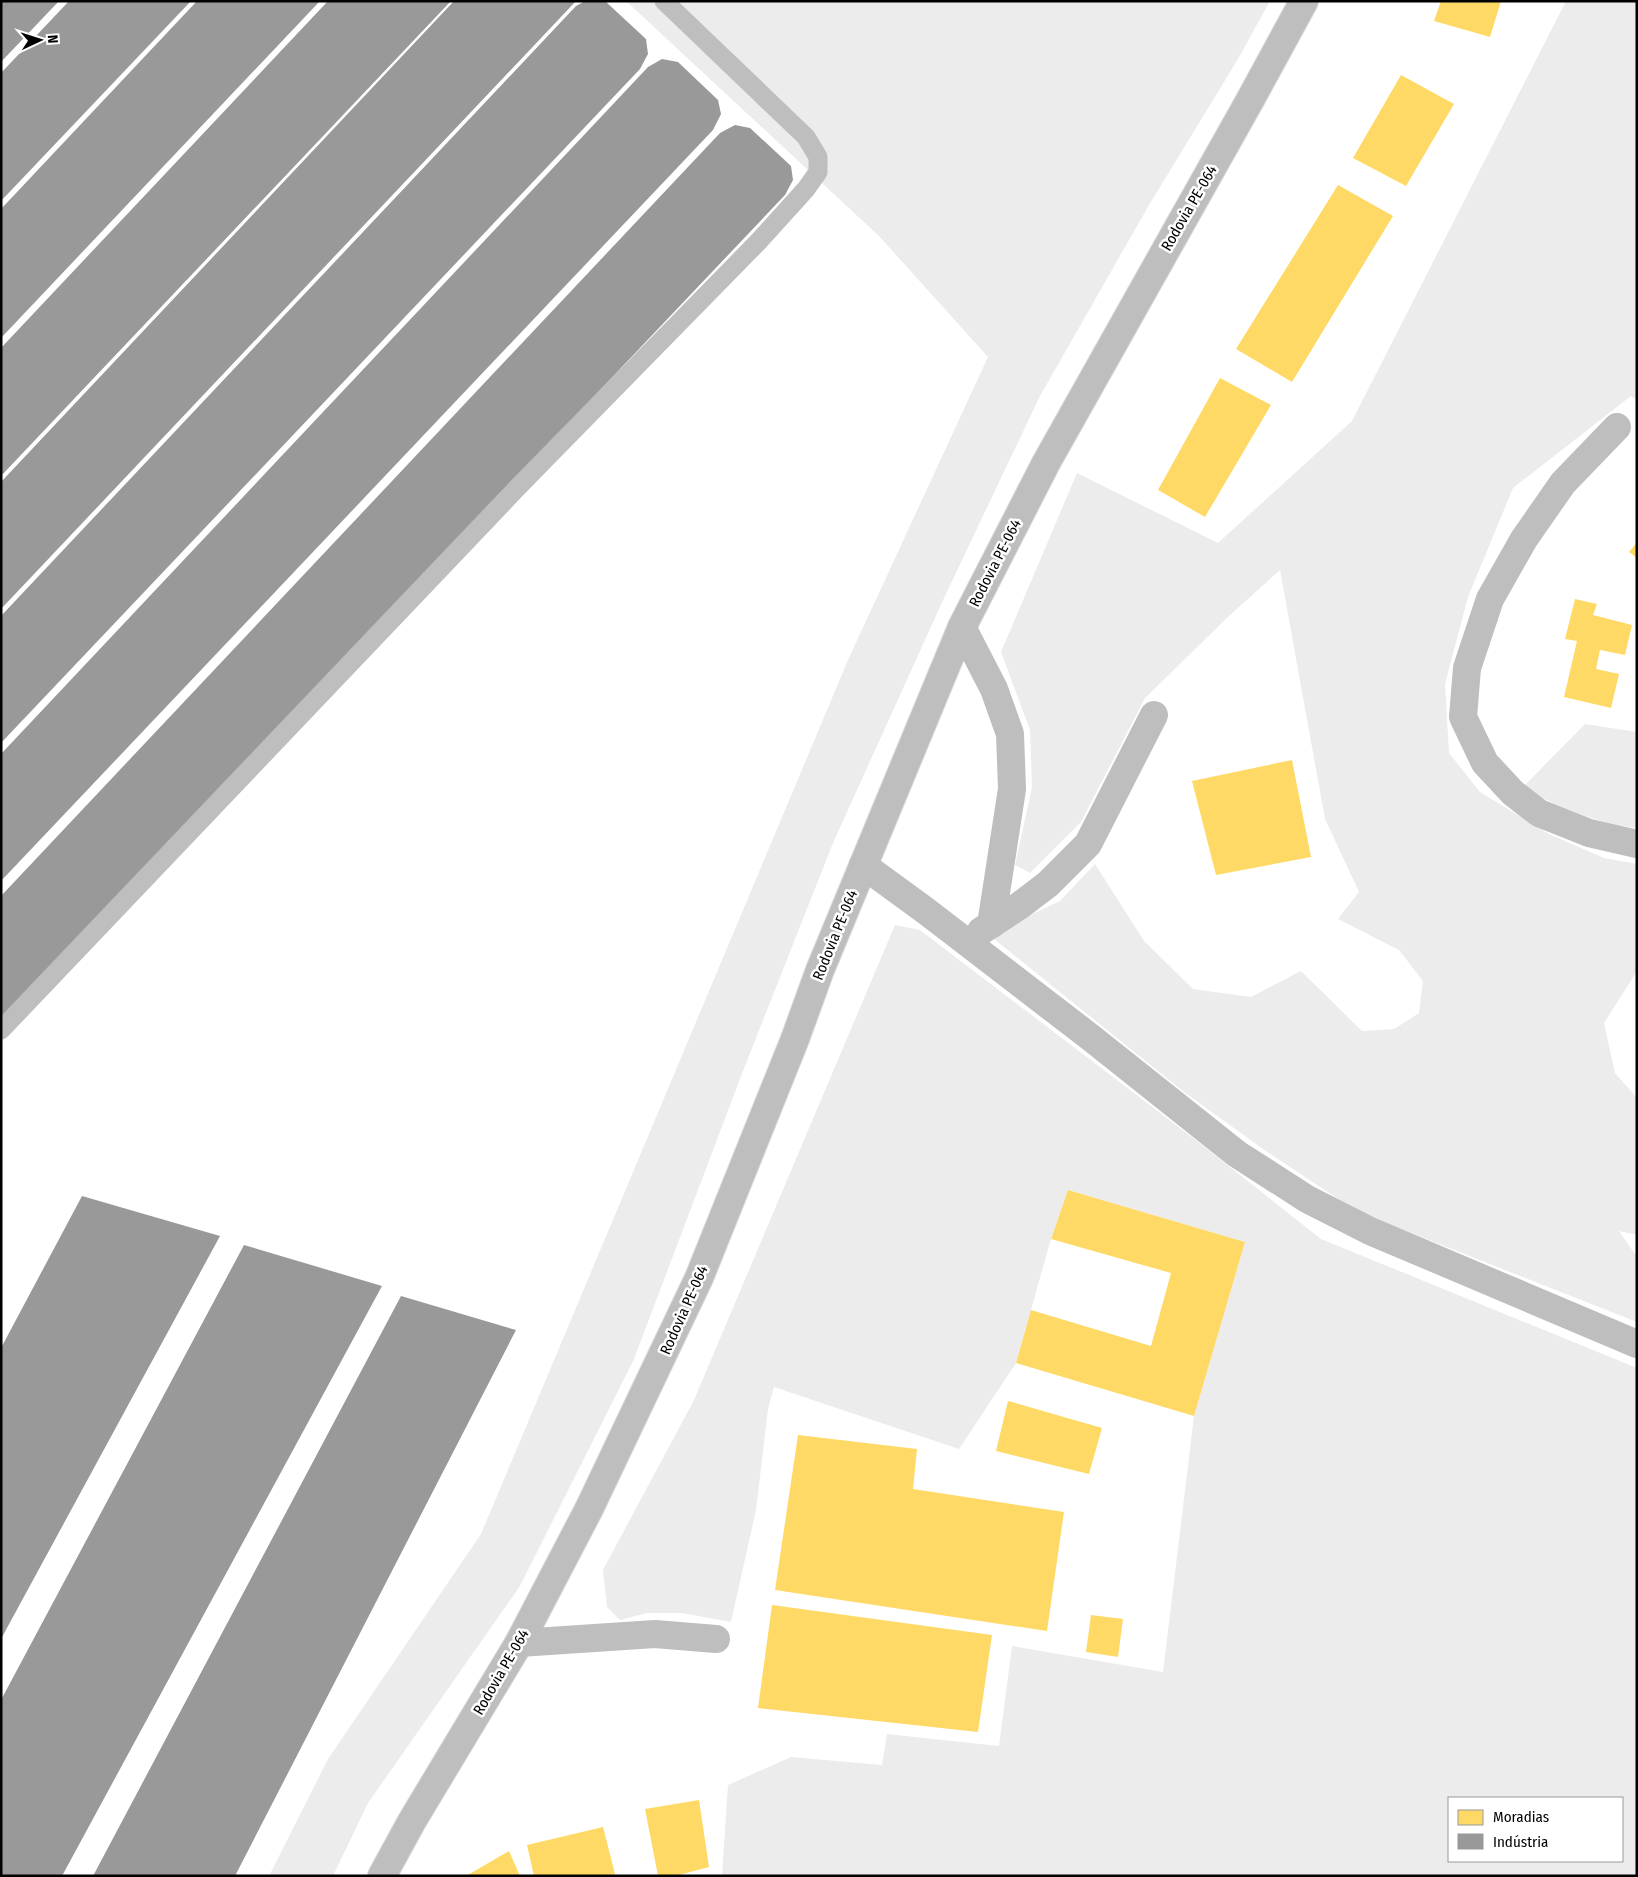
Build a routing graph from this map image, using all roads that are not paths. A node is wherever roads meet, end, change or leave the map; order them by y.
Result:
1 (664, 1) edge
2 (1304, 1) edge
3 (1617, 427) dead end
4 (962, 627) junction
5 (1154, 715) dead end
6 (1637, 844) edge
7 (863, 865) junction
8 (991, 925) junction
9 (966, 942) junction
10 (1, 1030) edge
11 (1637, 1344) edge
12 (716, 1639) dead end
13 (519, 1644) junction
14 (382, 1876) edge

1 - 10 lane
2 - 4 street, Rodovia PE-064
3 - 6 street
4 - 7 street, Rodovia PE-064
4 - 8 street
5 - 8 street
7 - 9 street
7 - 13 street, Rodovia PE-064
8 - 9 street
9 - 11 street
12 - 13 street
13 - 14 street, Rodovia PE-064

